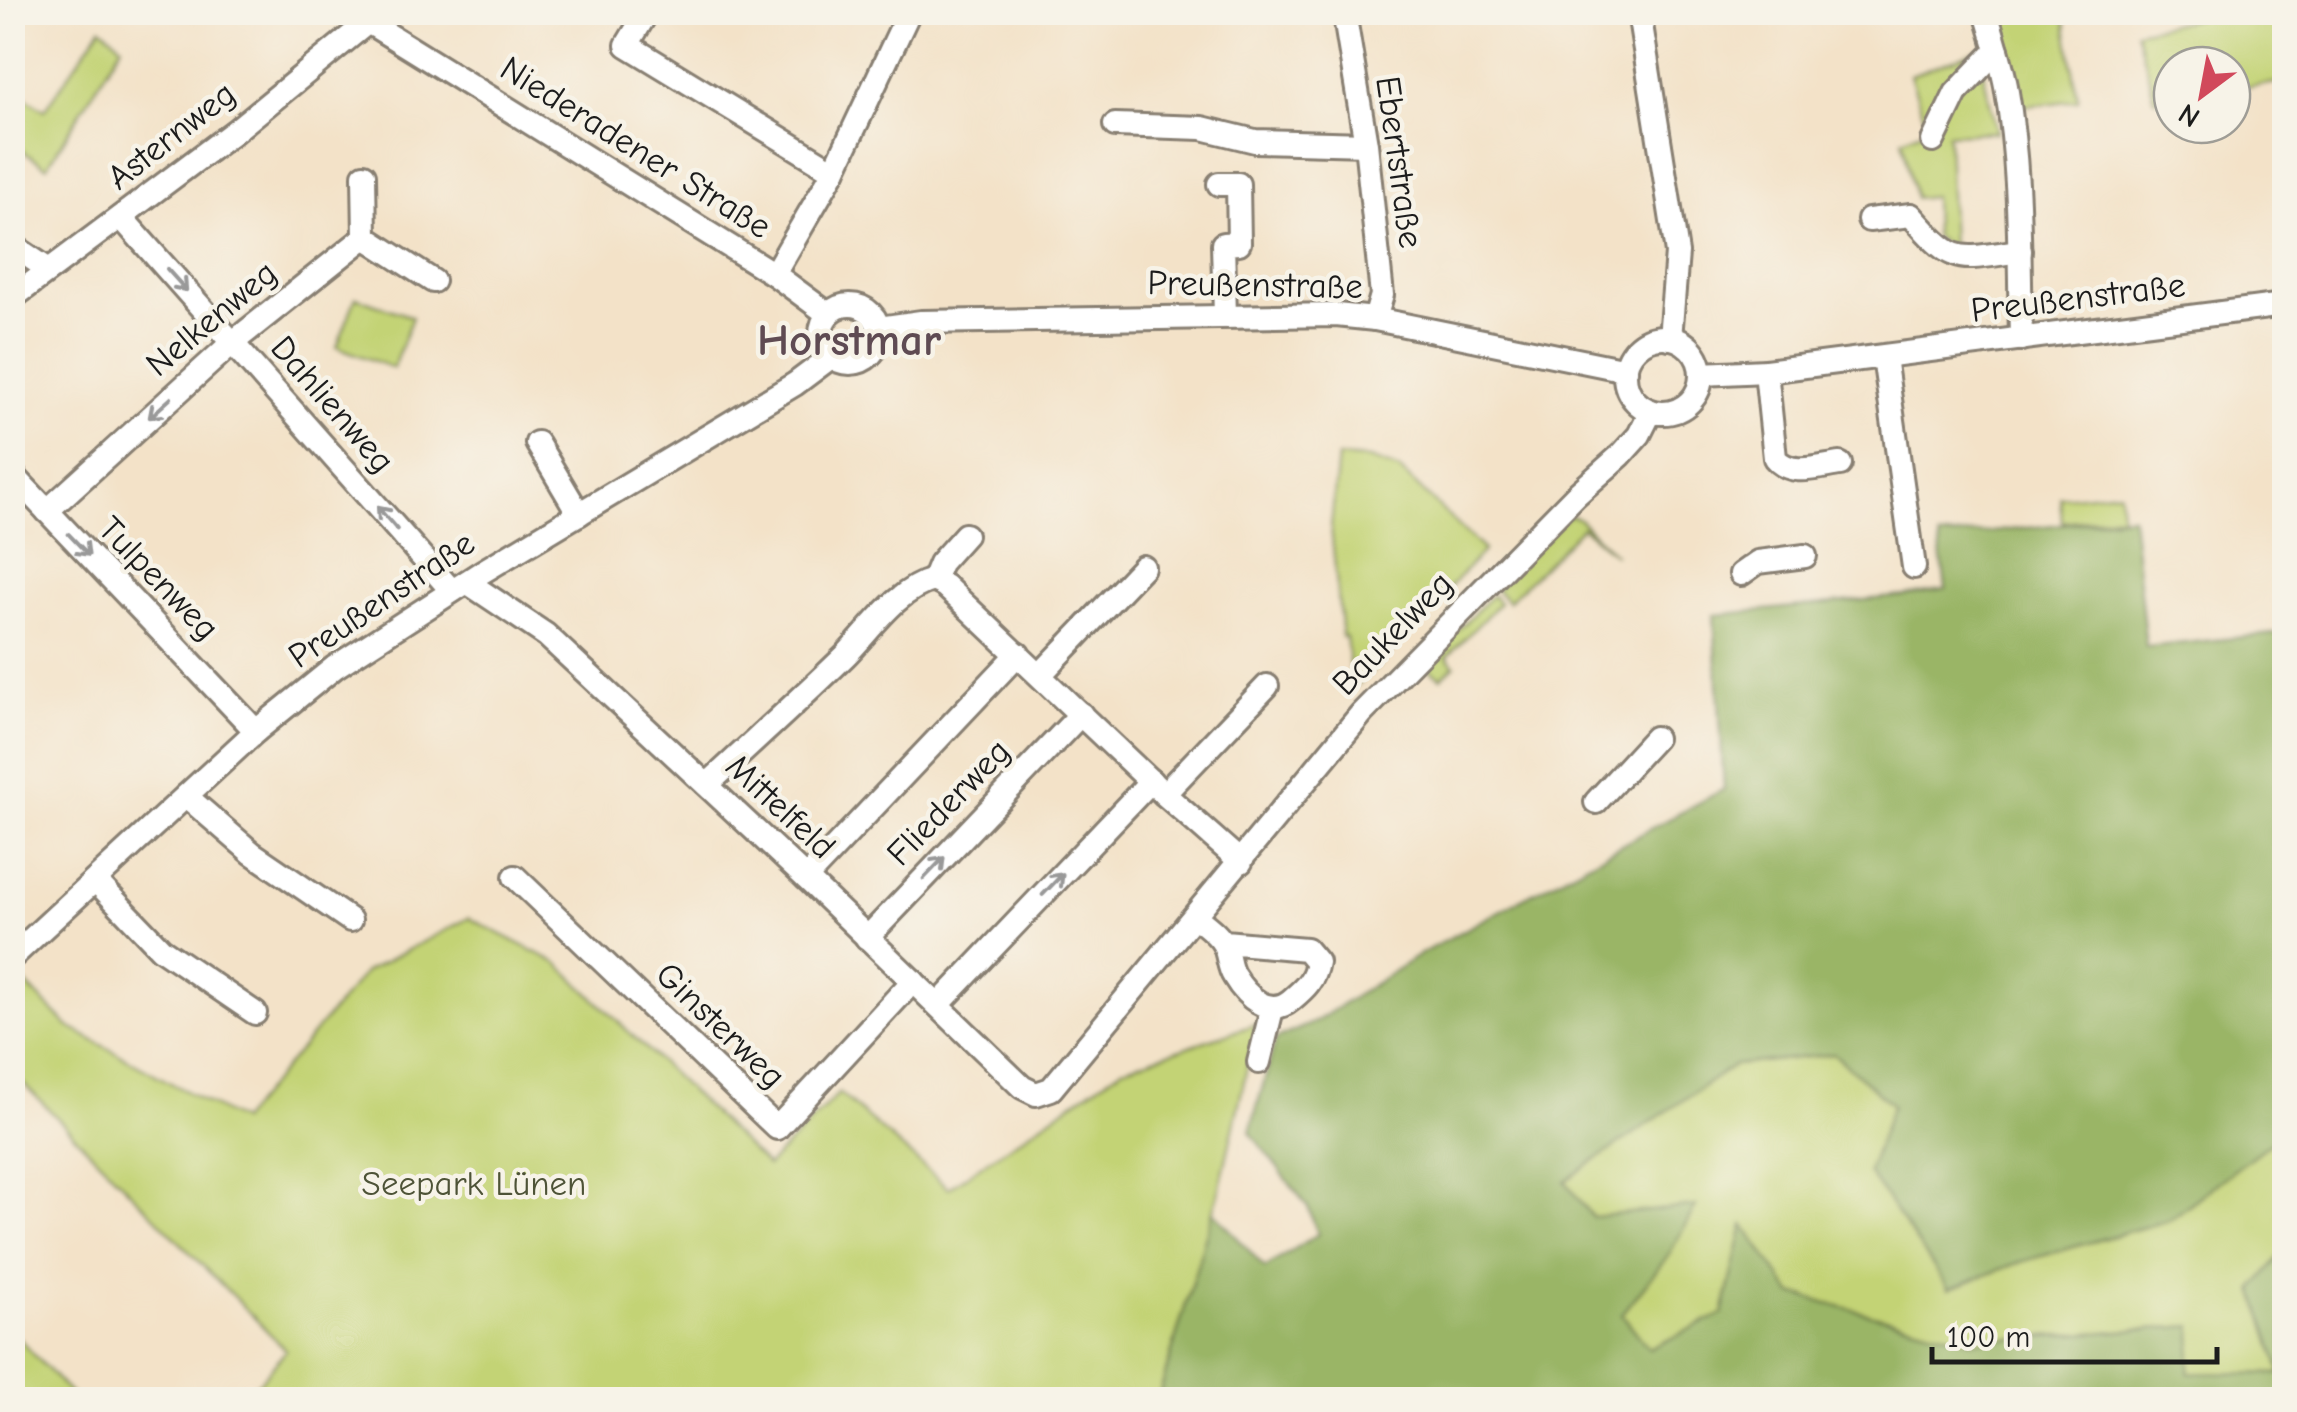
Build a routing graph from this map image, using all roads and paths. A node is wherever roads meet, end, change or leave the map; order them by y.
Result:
1 (647, 12) edge
2 (910, 12) edge
3 (1344, 12) edge
4 (1639, 12) edge
5 (1986, 12) edge
6 (360, 17) edge
7 (1997, 50) junction
8 (1115, 125) dead end
9 (1933, 141) dead end
10 (1366, 144) junction
11 (834, 171) junction
12 (364, 175) dead end
13 (1219, 184) dead end
14 (121, 218) junction
15 (1869, 220) dead end
16 (365, 238) junction
17 (12, 245) edge
18 (2020, 251) junction
19 (49, 270) junction
20 (774, 274) junction
21 (433, 281) dead end
22 (12, 298) edge
23 (2284, 305) edge
24 (828, 314) junction
25 (1225, 316) junction
26 (1375, 319) junction
27 (879, 328) junction
28 (1670, 338) junction
29 (2020, 339) junction
30 (232, 342) junction
31 (831, 357) junction
32 (1884, 357) junction
33 (1626, 370) junction
34 (1766, 372) junction
35 (1701, 374) junction
36 (1652, 411) junction
37 (537, 443) dead end
38 (1840, 464) dead end
39 (12, 474) edge
40 (47, 510) junction
41 (579, 514) junction
42 (965, 535) dead end
43 (1805, 556) dead end
44 (1143, 567) dead end
45 (1914, 567) dead end
46 (1741, 574) dead end
47 (933, 580) junction
48 (460, 586) junction
49 (1018, 654) junction
50 (1040, 675) junction
51 (1267, 686) dead end
52 (1081, 714) junction
53 (256, 731) junction
54 (1656, 738) dead end
55 (707, 785) junction
56 (1158, 788) junction
57 (186, 796) junction
58 (1596, 802) dead end
59 (1240, 862) junction
60 (514, 877) dead end
61 (806, 878) junction
62 (96, 881) junction
63 (1196, 916) junction
64 (350, 920) dead end
65 (867, 938) junction
66 (1224, 942) junction
67 (12, 957) edge
68 (912, 982) junction
69 (938, 1005) junction
70 (1272, 1009) junction
71 (255, 1013) dead end
72 (1259, 1062) dead end
73 (1036, 1094) joint

1 - 11 street
2 - 11 street
3 - 10 street, Ebertstraße
4 - 28 street
5 - 7 street
6 - 14 street, Asternweg
6 - 20 street, Niederadener Straße
7 - 9 street
7 - 18 street
8 - 10 street
10 - 26 street, Ebertstraße
11 - 20 street
12 - 16 street
13 - 25 street
14 - 19 street, Asternweg
14 -> 30 street, Dahlienweg
15 - 18 street
16 - 21 street
16 - 30 street, Nelkenweg
17 - 19 street
18 - 29 street
19 - 22 street, Asternweg
20 - 24 street, Niederadener Straße
23 - 29 street, Preußenstraße
24 - 27 street
24 - 31 street
25 - 26 street, Preußenstraße
25 - 27 street, Preußenstraße
26 - 33 street, Preußenstraße
27 - 31 street
28 - 33 street
28 - 35 street
29 - 32 street, Preußenstraße
30 -> 40 street, Nelkenweg
48 -> 30 street, Dahlienweg
31 - 41 street, Preußenstraße
32 - 34 street, Preußenstraße
32 - 45 street
33 - 36 street
34 - 35 street, Preußenstraße
34 - 38 street
35 - 36 street
36 - 59 street, Baukelweg
37 - 41 street
39 - 40 street, Tulpenweg
40 -> 53 street, Tulpenweg
41 - 48 street, Preußenstraße
42 - 47 street
43 - 46 street
44 - 50 street
47 - 49 street
47 - 55 street
48 - 53 street, Preußenstraße
48 - 55 street, Mittelfeld
49 - 50 street
49 - 61 street, Fliederweg
50 - 52 street
51 - 56 street
52 - 56 street
65 -> 52 street, Fliederweg
53 - 57 street, Preußenstraße
54 - 58 street
55 - 61 street, Mittelfeld
56 - 59 street
69 -> 56 street
57 - 62 street, Preußenstraße
57 - 64 street
59 - 63 street, Baukelweg
60 - 68 street, Ginsterweg
61 - 65 street, Mittelfeld
62 - 67 street, Preußenstraße
62 - 71 street
63 - 66 street
63 - 73 street, Baukelweg
65 - 68 street, Mittelfeld
66 - 70 street
66 - 70 street
68 - 69 street, Mittelfeld
69 - 73 street, Mittelfeld
70 - 72 street

